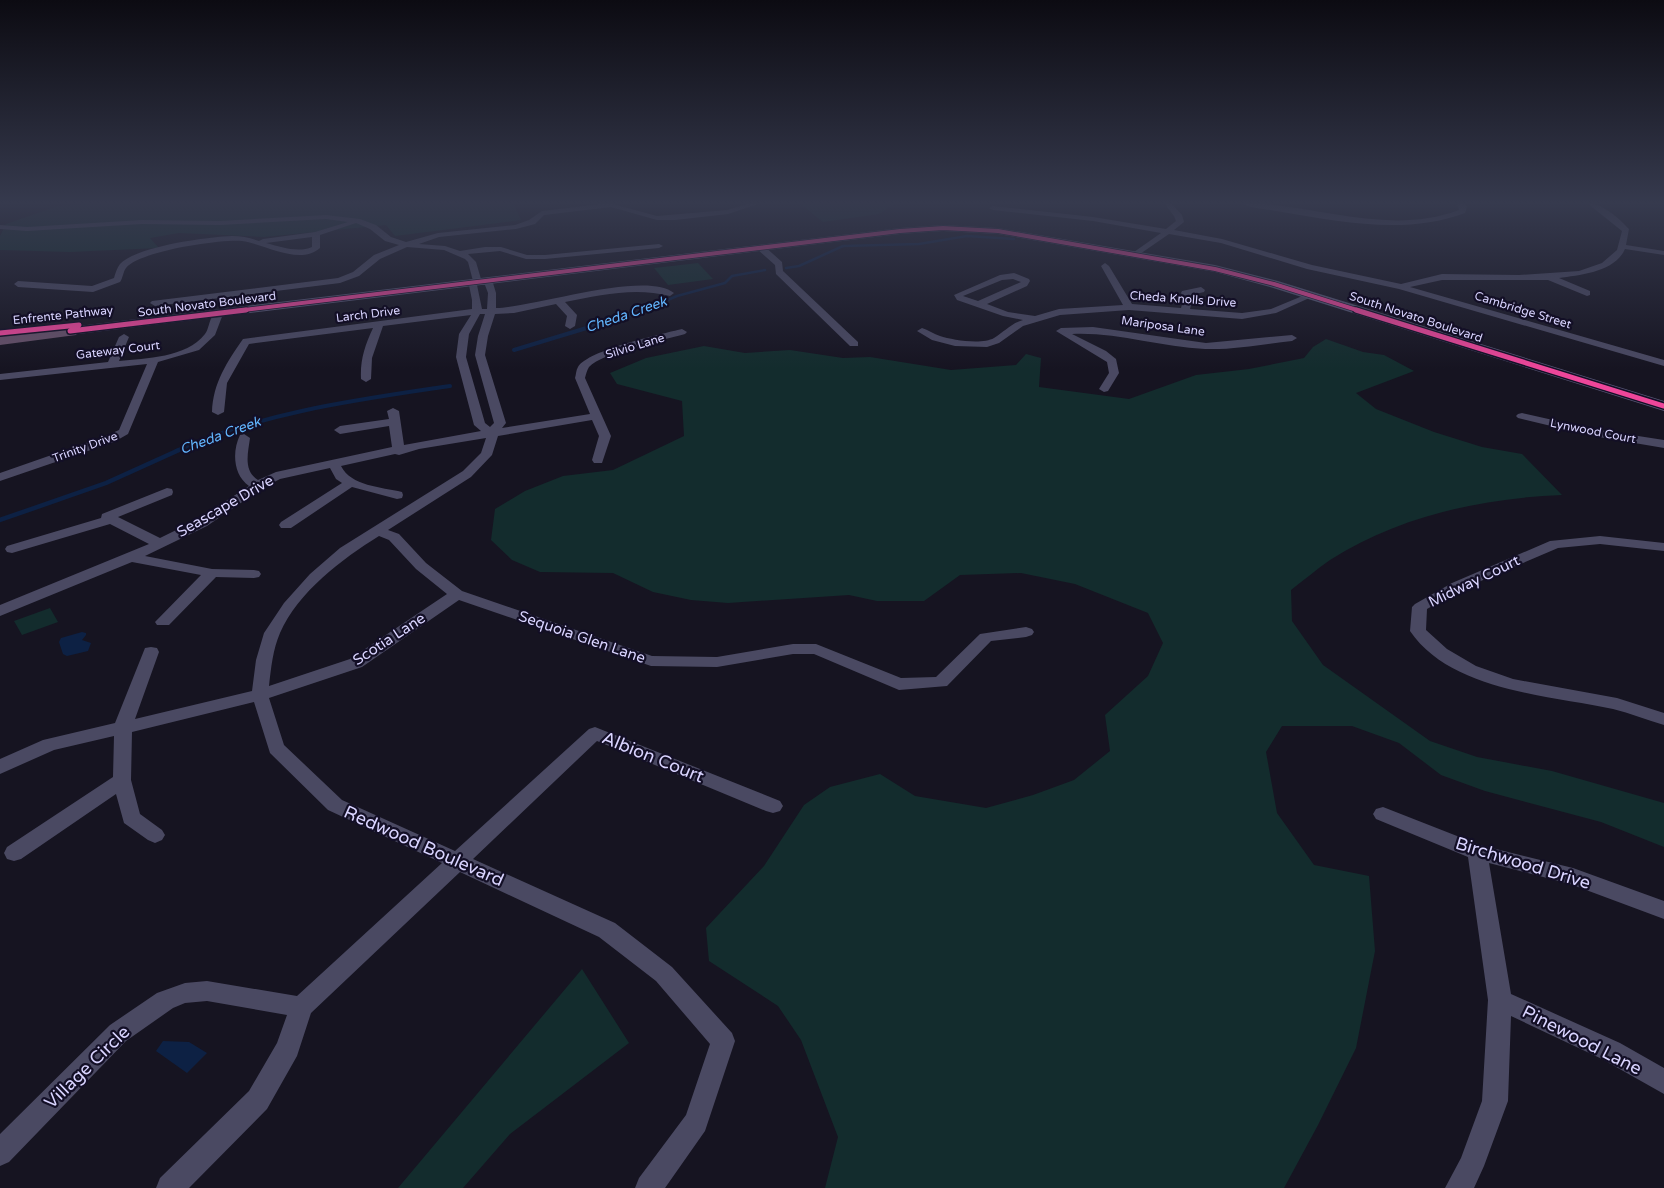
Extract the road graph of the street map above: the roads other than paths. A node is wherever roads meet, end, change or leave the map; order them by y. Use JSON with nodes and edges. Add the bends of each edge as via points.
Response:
{"nodes":[{"id":1,"x":134,"y":258,"type":"edge"},
{"id":2,"x":375,"y":258,"type":"edge"},
{"id":3,"x":468,"y":258,"type":"edge"},
{"id":4,"x":669,"y":258,"type":"edge"},
{"id":5,"x":773,"y":258,"type":"edge"},
{"id":6,"x":1159,"y":258,"type":"edge"},
{"id":7,"x":1281,"y":258,"type":"edge"},
{"id":8,"x":1616,"y":258,"type":"edge"},
{"id":9,"x":1106,"y":266,"type":"dead end"},
{"id":10,"x":1550,"y":277,"type":"junction"},
{"id":11,"x":480,"y":283,"type":"junction"},
{"id":12,"x":18,"y":284,"type":"dead end"},
{"id":13,"x":1401,"y":287,"type":"junction"},
{"id":14,"x":1201,"y":290,"type":"dead end"},
{"id":15,"x":670,"y":293,"type":"dead end"},
{"id":16,"x":1587,"y":293,"type":"dead end"},
{"id":17,"x":1312,"y":296,"type":"junction"},
{"id":18,"x":560,"y":302,"type":"junction"},
{"id":19,"x":155,"y":303,"type":"dead end"},
{"id":20,"x":979,"y":304,"type":"junction"},
{"id":21,"x":1128,"y":306,"type":"junction"},
{"id":22,"x":493,"y":311,"type":"junction"},
{"id":23,"x":477,"y":312,"type":"junction"},
{"id":24,"x":1185,"y":312,"type":"junction"},
{"id":25,"x":218,"y":314,"type":"junction"},
{"id":26,"x":1038,"y":319,"type":"junction"},
{"id":27,"x":379,"y":325,"type":"junction"},
{"id":28,"x":570,"y":326,"type":"dead end"},
{"id":29,"x":70,"y":331,"type":"junction"},
{"id":30,"x":922,"y":331,"type":"dead end"},
{"id":31,"x":1062,"y":331,"type":"junction"},
{"id":32,"x":682,"y":332,"type":"dead end"},
{"id":33,"x":0,"y":336,"type":"edge"},
{"id":34,"x":124,"y":337,"type":"dead end"},
{"id":35,"x":1292,"y":338,"type":"dead end"},
{"id":36,"x":0,"y":340,"type":"edge"},
{"id":37,"x":854,"y":344,"type":"dead end"},
{"id":38,"x":154,"y":360,"type":"junction"},
{"id":39,"x":113,"y":363,"type":"junction"},
{"id":40,"x":1664,"y":364,"type":"edge"},
{"id":41,"x":0,"y":377,"type":"edge"},
{"id":42,"x":366,"y":379,"type":"dead end"},
{"id":43,"x":1104,"y":388,"type":"dead end"},
{"id":44,"x":1664,"y":406,"type":"edge"},
{"id":45,"x":218,"y":412,"type":"dead end"},
{"id":46,"x":597,"y":416,"type":"junction"},
{"id":47,"x":1522,"y":416,"type":"dead end"},
{"id":48,"x":340,"y":430,"type":"dead end"},
{"id":49,"x":491,"y":433,"type":"junction"},
{"id":50,"x":244,"y":438,"type":"dead end"},
{"id":51,"x":1664,"y":444,"type":"edge"},
{"id":52,"x":399,"y":451,"type":"junction"},
{"id":53,"x":598,"y":460,"type":"dead end"},
{"id":54,"x":334,"y":464,"type":"junction"},
{"id":55,"x":0,"y":477,"type":"edge"},
{"id":56,"x":350,"y":482,"type":"junction"},
{"id":57,"x":257,"y":484,"type":"junction"},
{"id":58,"x":167,"y":492,"type":"dead end"},
{"id":59,"x":397,"y":496,"type":"dead end"},
{"id":60,"x":111,"y":520,"type":"junction"},
{"id":61,"x":286,"y":525,"type":"dead end"},
{"id":62,"x":377,"y":530,"type":"junction"},
{"id":63,"x":159,"y":544,"type":"junction"},
{"id":64,"x":1664,"y":547,"type":"edge"},
{"id":65,"x":12,"y":549,"type":"dead end"},
{"id":66,"x":130,"y":557,"type":"junction"},
{"id":67,"x":212,"y":573,"type":"junction"},
{"id":68,"x":254,"y":574,"type":"dead end"},
{"id":69,"x":457,"y":594,"type":"junction"},
{"id":70,"x":0,"y":611,"type":"edge"},
{"id":71,"x":163,"y":622,"type":"dead end"},
{"id":72,"x":1026,"y":632,"type":"dead end"},
{"id":73,"x":151,"y":652,"type":"dead end"},
{"id":74,"x":260,"y":694,"type":"junction"},
{"id":75,"x":1664,"y":719,"type":"edge"},
{"id":76,"x":123,"y":726,"type":"junction"},
{"id":77,"x":0,"y":767,"type":"edge"},
{"id":78,"x":122,"y":780,"type":"junction"},
{"id":79,"x":773,"y":806,"type":"dead end"},
{"id":80,"x":1383,"y":814,"type":"dead end"},
{"id":81,"x":155,"y":835,"type":"dead end"},
{"id":82,"x":1477,"y":852,"type":"junction"},
{"id":83,"x":14,"y":853,"type":"dead end"},
{"id":84,"x":459,"y":861,"type":"junction"},
{"id":85,"x":1664,"y":910,"type":"edge"},
{"id":86,"x":1500,"y":1000,"type":"junction"},
{"id":87,"x":301,"y":1007,"type":"junction"},
{"id":88,"x":1664,"y":1082,"type":"edge"},
{"id":89,"x":0,"y":1154,"type":"edge"},
{"id":90,"x":170,"y":1188,"type":"edge"},
{"id":91,"x":650,"y":1188,"type":"edge"},
{"id":92,"x":1459,"y":1188,"type":"edge"}],
"edges":[{"from":1,"to":12,"type":"street","via":[[124,265],[117,280],[93,289]]},
{"from":2,"to":19,"type":"street","via":[[356,274],[340,280]]},
{"from":3,"to":11,"type":"street"},
{"from":4,"to":11,"type":"main road","name":"South Novato Boulevard"},
{"from":5,"to":37,"type":"street","via":[[779,264],[779,272]]},
{"from":6,"to":17,"type":"main road","name":"South Novato Boulevard","via":[[1254,278]]},
{"from":7,"to":13,"type":"street","name":"Cambridge Street"},
{"from":8,"to":10,"type":"street","via":[[1595,270]]},
{"from":9,"to":21,"type":"street"},
{"from":10,"to":13,"type":"street","via":[[1442,277]]},
{"from":10,"to":16,"type":"street"},
{"from":11,"to":22,"type":"street","via":[[494,298]]},
{"from":11,"to":23,"type":"street"},
{"from":11,"to":25,"type":"main road","name":"South Novato Boulevard"},
{"from":13,"to":40,"type":"street","name":"Cambridge Street"},
{"from":14,"to":24,"type":"street","via":[[1185,293],[1189,298]]},
{"from":15,"to":18,"type":"street","name":"Larch Drive","via":[[648,287],[596,293]]},
{"from":17,"to":24,"type":"street","name":"Cheda Knolls Drive","via":[[1258,314],[1220,316]]},
{"from":17,"to":44,"type":"main road","name":"South Novato Boulevard"},
{"from":18,"to":22,"type":"street","name":"Larch Drive"},
{"from":18,"to":28,"type":"street","via":[[572,315]]},
{"from":20,"to":20,"type":"street","via":[[958,295],[1000,278],[1014,276],[1026,281]]},
{"from":20,"to":26,"type":"street","via":[[1006,314]]},
{"from":21,"to":24,"type":"street","name":"Cheda Knolls Drive"},
{"from":21,"to":26,"type":"street","name":"Cheda Knolls Drive","via":[[1059,312]]},
{"from":22,"to":23,"type":"street","name":"Larch Drive"},
{"from":22,"to":49,"type":"street","name":"Redwood Boulevard","via":[[482,334],[480,350],[500,422]]},
{"from":23,"to":27,"type":"street","name":"Larch Drive"},
{"from":23,"to":49,"type":"street","via":[[464,334],[461,357],[480,425]]},
{"from":25,"to":29,"type":"main road","name":"South Novato Boulevard"},
{"from":25,"to":38,"type":"street","name":"Gateway Court","via":[[205,341],[182,353]]},
{"from":26,"to":30,"type":"street","name":"Cheda Knolls Drive","via":[[1020,324],[987,344],[955,343]]},
{"from":26,"to":31,"type":"street"},
{"from":27,"to":42,"type":"street","via":[[369,345]]},
{"from":27,"to":45,"type":"street","name":"Larch Drive","via":[[246,341],[227,370],[217,397]]},
{"from":29,"to":33,"type":"highway"},
{"from":29,"to":36,"type":"highway"},
{"from":31,"to":35,"type":"street","name":"Mariposa Lane","via":[[1093,330],[1206,346]]},
{"from":31,"to":43,"type":"street","via":[[1112,362],[1114,373]]},
{"from":32,"to":46,"type":"street","name":"Silvio Lane","via":[[610,352],[583,367],[580,378]]},
{"from":34,"to":39,"type":"street"},
{"from":38,"to":39,"type":"street","name":"Gateway Court"},
{"from":38,"to":55,"type":"street","name":"Trinity Drive","via":[[124,432]]},
{"from":39,"to":41,"type":"street","name":"Gateway Court"},
{"from":46,"to":49,"type":"street"},
{"from":46,"to":53,"type":"street","name":"Silvio Lane","via":[[605,436]]},
{"from":47,"to":51,"type":"street","name":"Lynwood Court","via":[[1623,439]]},
{"from":48,"to":52,"type":"street","via":[[394,416]]},
{"from":49,"to":52,"type":"street","name":"Seascape Drive"},
{"from":49,"to":62,"type":"street","name":"Redwood Boulevard","via":[[490,448],[466,474]]},
{"from":50,"to":57,"type":"street","via":[[243,473],[247,480]]},
{"from":52,"to":54,"type":"street","name":"Seascape Drive"},
{"from":54,"to":56,"type":"street","via":[[340,476]]},
{"from":54,"to":57,"type":"street","name":"Seascape Drive","via":[[276,476]]},
{"from":56,"to":59,"type":"street"},
{"from":56,"to":61,"type":"street"},
{"from":57,"to":63,"type":"street","name":"Seascape Drive","via":[[205,521]]},
{"from":58,"to":60,"type":"street","via":[[107,517]]},
{"from":60,"to":63,"type":"street"},
{"from":60,"to":65,"type":"street"},
{"from":62,"to":69,"type":"street","name":"Sequoia Glen Lane","via":[[394,537],[421,566]]},
{"from":62,"to":74,"type":"street","name":"Redwood Boulevard","via":[[345,551],[289,606],[272,633],[264,660]]},
{"from":63,"to":66,"type":"street","name":"Seascape Drive"},
{"from":64,"to":75,"type":"street","name":"Midway Court","via":[[1600,540],[1554,544],[1457,586],[1420,607],[1418,631],[1441,653],[1470,670],[1510,684],[1617,704]]},
{"from":66,"to":67,"type":"street"},
{"from":66,"to":70,"type":"street","name":"Seascape Drive"},
{"from":67,"to":68,"type":"street"},
{"from":67,"to":71,"type":"street"},
{"from":69,"to":72,"type":"street","name":"Sequoia Glen Lane","via":[[651,661],[717,662],[792,649],[816,649],[899,684],[941,682],[986,637]]},
{"from":69,"to":74,"type":"street","name":"Scotia Lane","via":[[356,663]]},
{"from":73,"to":76,"type":"street"},
{"from":74,"to":76,"type":"street"},
{"from":74,"to":84,"type":"street","name":"Redwood Boulevard","via":[[276,748],[335,805]]},
{"from":76,"to":77,"type":"street","via":[[49,745]]},
{"from":76,"to":78,"type":"street"},
{"from":78,"to":81,"type":"street","via":[[131,818]]},
{"from":78,"to":83,"type":"street"},
{"from":79,"to":84,"type":"street","name":"Albion Court","via":[[595,733]]},
{"from":80,"to":82,"type":"street","name":"Birchwood Drive"},
{"from":82,"to":85,"type":"street","name":"Birchwood Drive","via":[[1573,876]]},
{"from":82,"to":86,"type":"street"},
{"from":84,"to":87,"type":"street"},
{"from":84,"to":91,"type":"street","name":"Redwood Boulevard","via":[[607,930],[664,974],[724,1041],[696,1122]]},
{"from":86,"to":88,"type":"street","name":"Pinewood Lane","via":[[1611,1051]]},
{"from":86,"to":92,"type":"street","via":[[1495,1100],[1471,1166]]},
{"from":87,"to":89,"type":"street","name":"Village Circle","via":[[207,991],[185,993],[165,1000],[118,1033]]},
{"from":87,"to":90,"type":"street","via":[[288,1048],[258,1100]]}]}
